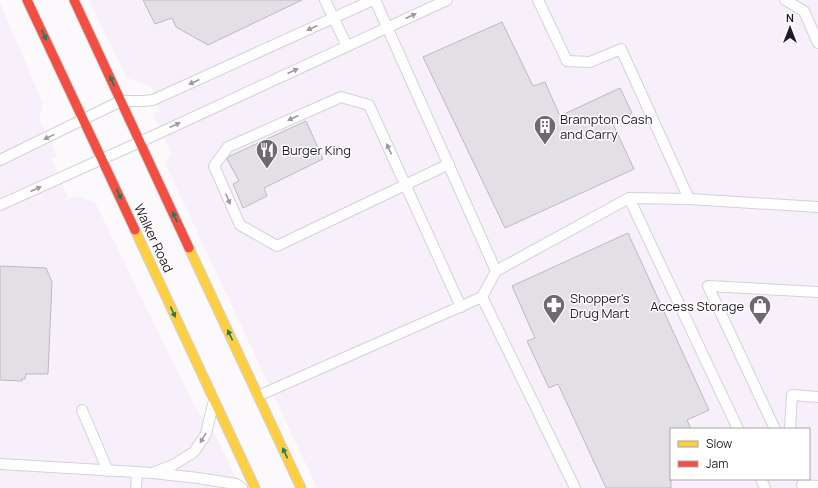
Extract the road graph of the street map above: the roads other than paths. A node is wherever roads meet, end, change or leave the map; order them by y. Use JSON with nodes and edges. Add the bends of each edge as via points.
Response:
{"nodes":[{"id":1,"x":27,"y":0,"type":"edge"},
{"id":2,"x":74,"y":0,"type":"edge"},
{"id":3,"x":325,"y":0,"type":"edge"},
{"id":4,"x":374,"y":0,"type":"edge"},
{"id":5,"x":447,"y":0,"type":"edge"},
{"id":6,"x":538,"y":0,"type":"edge"},
{"id":7,"x":785,"y":0,"type":"edge"},
{"id":8,"x":333,"y":18,"type":"junction"},
{"id":9,"x":815,"y":26,"type":"edge"},
{"id":10,"x":387,"y":27,"type":"junction"},
{"id":11,"x":818,"y":43,"type":"edge"},
{"id":12,"x":346,"y":46,"type":"junction"},
{"id":13,"x":122,"y":101,"type":"junction"},
{"id":14,"x":84,"y":120,"type":"junction"},
{"id":15,"x":140,"y":142,"type":"junction"},
{"id":16,"x":102,"y":159,"type":"junction"},
{"id":17,"x":0,"y":160,"type":"edge"},
{"id":18,"x":449,"y":164,"type":"junction"},
{"id":19,"x":406,"y":184,"type":"junction"},
{"id":20,"x":629,"y":198,"type":"junction"},
{"id":21,"x":689,"y":199,"type":"junction"},
{"id":22,"x":0,"y":205,"type":"edge"},
{"id":23,"x":818,"y":207,"type":"edge"},
{"id":24,"x":496,"y":271,"type":"junction"},
{"id":25,"x":818,"y":292,"type":"edge"},
{"id":26,"x":482,"y":297,"type":"junction"},
{"id":27,"x":461,"y":307,"type":"junction"},
{"id":28,"x":258,"y":396,"type":"junction"},
{"id":29,"x":818,"y":397,"type":"edge"},
{"id":30,"x":214,"y":400,"type":"junction"},
{"id":31,"x":82,"y":410,"type":"dead end"},
{"id":32,"x":738,"y":428,"type":"edge"},
{"id":33,"x":775,"y":428,"type":"edge"},
{"id":34,"x":790,"y":428,"type":"edge"},
{"id":35,"x":0,"y":464,"type":"edge"},
{"id":36,"x":108,"y":471,"type":"junction"},
{"id":37,"x":137,"y":472,"type":"junction"},
{"id":38,"x":153,"y":473,"type":"junction"},
{"id":39,"x":801,"y":484,"type":"edge"},
{"id":40,"x":818,"y":486,"type":"edge"},
{"id":41,"x":136,"y":488,"type":"edge"},
{"id":42,"x":242,"y":488,"type":"edge"},
{"id":43,"x":255,"y":488,"type":"edge"},
{"id":44,"x":301,"y":488,"type":"edge"},
{"id":45,"x":575,"y":488,"type":"edge"}],
"edges":[{"from":1,"to":14,"type":"main road","name":"Walker Road","one_way":true},
{"from":13,"to":2,"type":"main road","one_way":true},
{"from":3,"to":8,"type":"lane"},
{"from":4,"to":8,"type":"lane"},
{"from":4,"to":10,"type":"lane"},
{"from":10,"to":5,"type":"lane","one_way":true},
{"from":6,"to":21,"type":"lane","via":[[567,61],[590,62],[621,49]]},
{"from":7,"to":9,"type":"lane","via":[[804,11]]},
{"from":8,"to":12,"type":"lane"},
{"from":8,"to":13,"type":"lane","one_way":true,"via":[[154,100]]},
{"from":9,"to":11,"type":"lane"},
{"from":10,"to":12,"type":"lane"},
{"from":10,"to":18,"type":"lane"},
{"from":15,"to":12,"type":"lane","one_way":true},
{"from":13,"to":14,"type":"lane"},
{"from":13,"to":15,"type":"main road"},
{"from":14,"to":16,"type":"main road","name":"Walker Road"},
{"from":14,"to":17,"type":"lane","one_way":true},
{"from":15,"to":16,"type":"lane"},
{"from":28,"to":15,"type":"main road","one_way":true},
{"from":22,"to":16,"type":"lane","one_way":true},
{"from":16,"to":30,"type":"main road","name":"Walker Road","one_way":true},
{"from":18,"to":19,"type":"lane"},
{"from":18,"to":24,"type":"lane"},
{"from":19,"to":19,"type":"lane","one_way":true,"via":[[369,105],[341,97],[228,147],[214,166],[240,225],[277,246]]},
{"from":19,"to":27,"type":"lane"},
{"from":20,"to":21,"type":"lane"},
{"from":20,"to":24,"type":"lane"},
{"from":20,"to":32,"type":"lane"},
{"from":21,"to":23,"type":"lane"},
{"from":24,"to":26,"type":"lane"},
{"from":25,"to":33,"type":"lane","via":[[708,286]]},
{"from":26,"to":27,"type":"lane"},
{"from":26,"to":45,"type":"lane"},
{"from":27,"to":28,"type":"lane"},
{"from":44,"to":28,"type":"main road","one_way":true},
{"from":29,"to":34,"type":"lane","via":[[792,396]]},
{"from":30,"to":38,"type":"lane","one_way":true,"via":[[206,434],[194,452]]},
{"from":30,"to":43,"type":"main road","name":"Walker Road"},
{"from":31,"to":36,"type":"lane"},
{"from":35,"to":36,"type":"lane"},
{"from":36,"to":37,"type":"lane"},
{"from":37,"to":38,"type":"lane"},
{"from":37,"to":41,"type":"lane"},
{"from":38,"to":42,"type":"lane","via":[[236,484]]},
{"from":39,"to":40,"type":"lane"}]}
